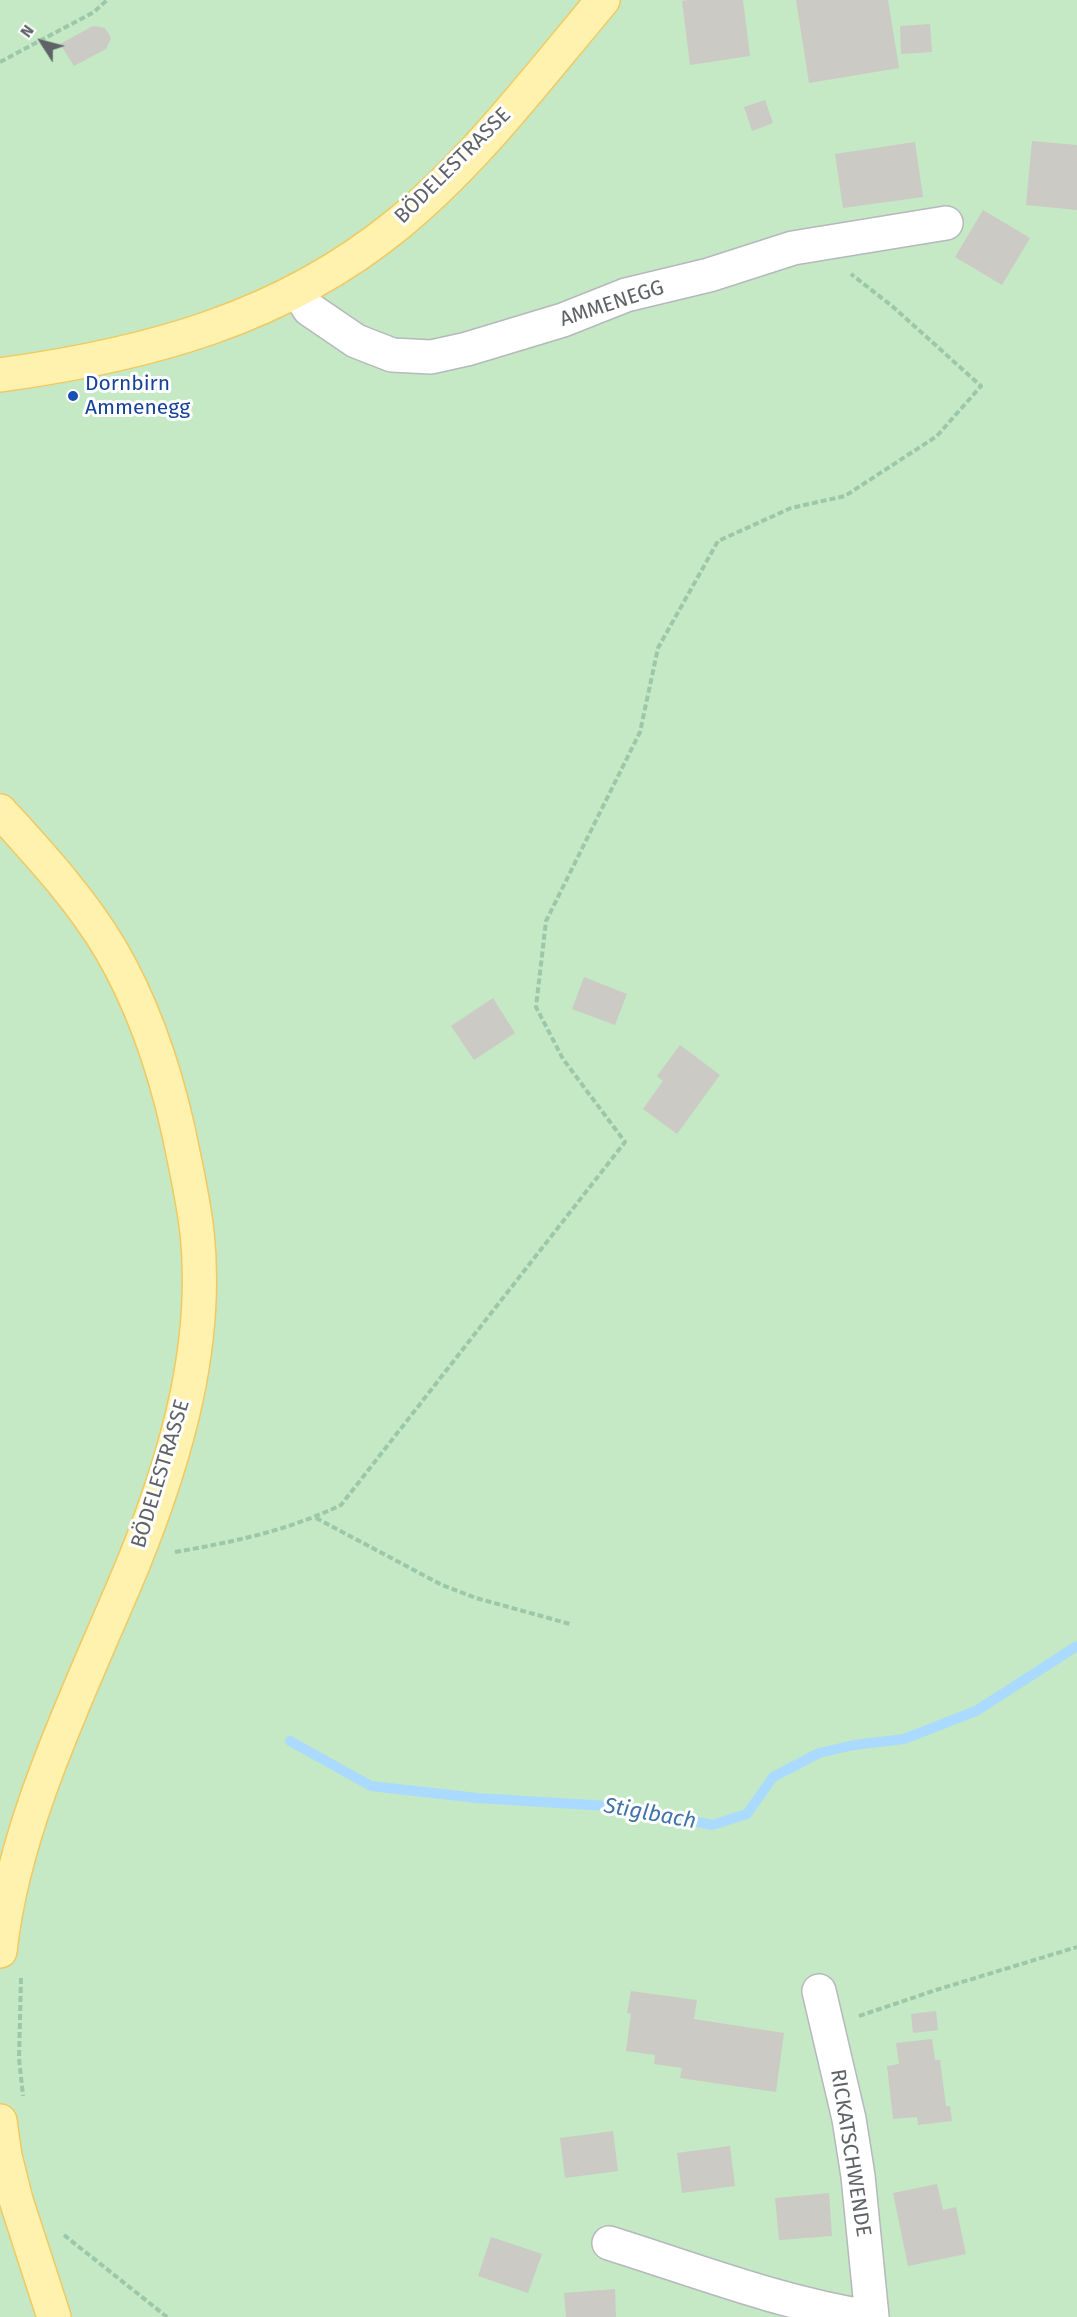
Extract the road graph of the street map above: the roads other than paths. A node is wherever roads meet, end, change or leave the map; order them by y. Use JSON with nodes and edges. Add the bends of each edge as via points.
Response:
{"nodes":[{"id":1,"x":603,"y":0,"type":"edge"},
{"id":2,"x":946,"y":223,"type":"dead end"},
{"id":3,"x":298,"y":291,"type":"junction"},
{"id":4,"x":0,"y":375,"type":"edge"},
{"id":5,"x":0,"y":811,"type":"edge"},
{"id":6,"x":11,"y":1961,"type":"edge"},
{"id":7,"x":819,"y":1991,"type":"dead end"},
{"id":8,"x":12,"y":2112,"type":"edge"},
{"id":9,"x":609,"y":2243,"type":"dead end"},
{"id":10,"x":54,"y":2317,"type":"edge"},
{"id":11,"x":871,"y":2317,"type":"edge"}],
"edges":[{"from":1,"to":3,"type":"main road","name":"BÖDELESTRASSE","via":[[453,173],[398,225]]},
{"from":2,"to":3,"type":"street","name":"AMMENEGG","via":[[793,248],[709,275],[626,295],[553,323],[431,357],[392,355],[357,341],[309,309]]},
{"from":3,"to":4,"type":"main road","name":"BÖDELESTRASSE","via":[[225,324],[151,348],[79,364]]},
{"from":5,"to":6,"type":"main road","name":"BÖDELESTRASSE","via":[[54,870],[111,950],[143,1017],[169,1089],[189,1182],[199,1276],[196,1332],[182,1421],[136,1556],[32,1816],[13,1879]]},
{"from":7,"to":11,"type":"street","name":"RICKATSCHWENDE","via":[[849,2119]]},
{"from":8,"to":10,"type":"main road","via":[[5,2156]]},
{"from":9,"to":11,"type":"street","name":"RICKATSCHWENDE","via":[[785,2298]]}]}
